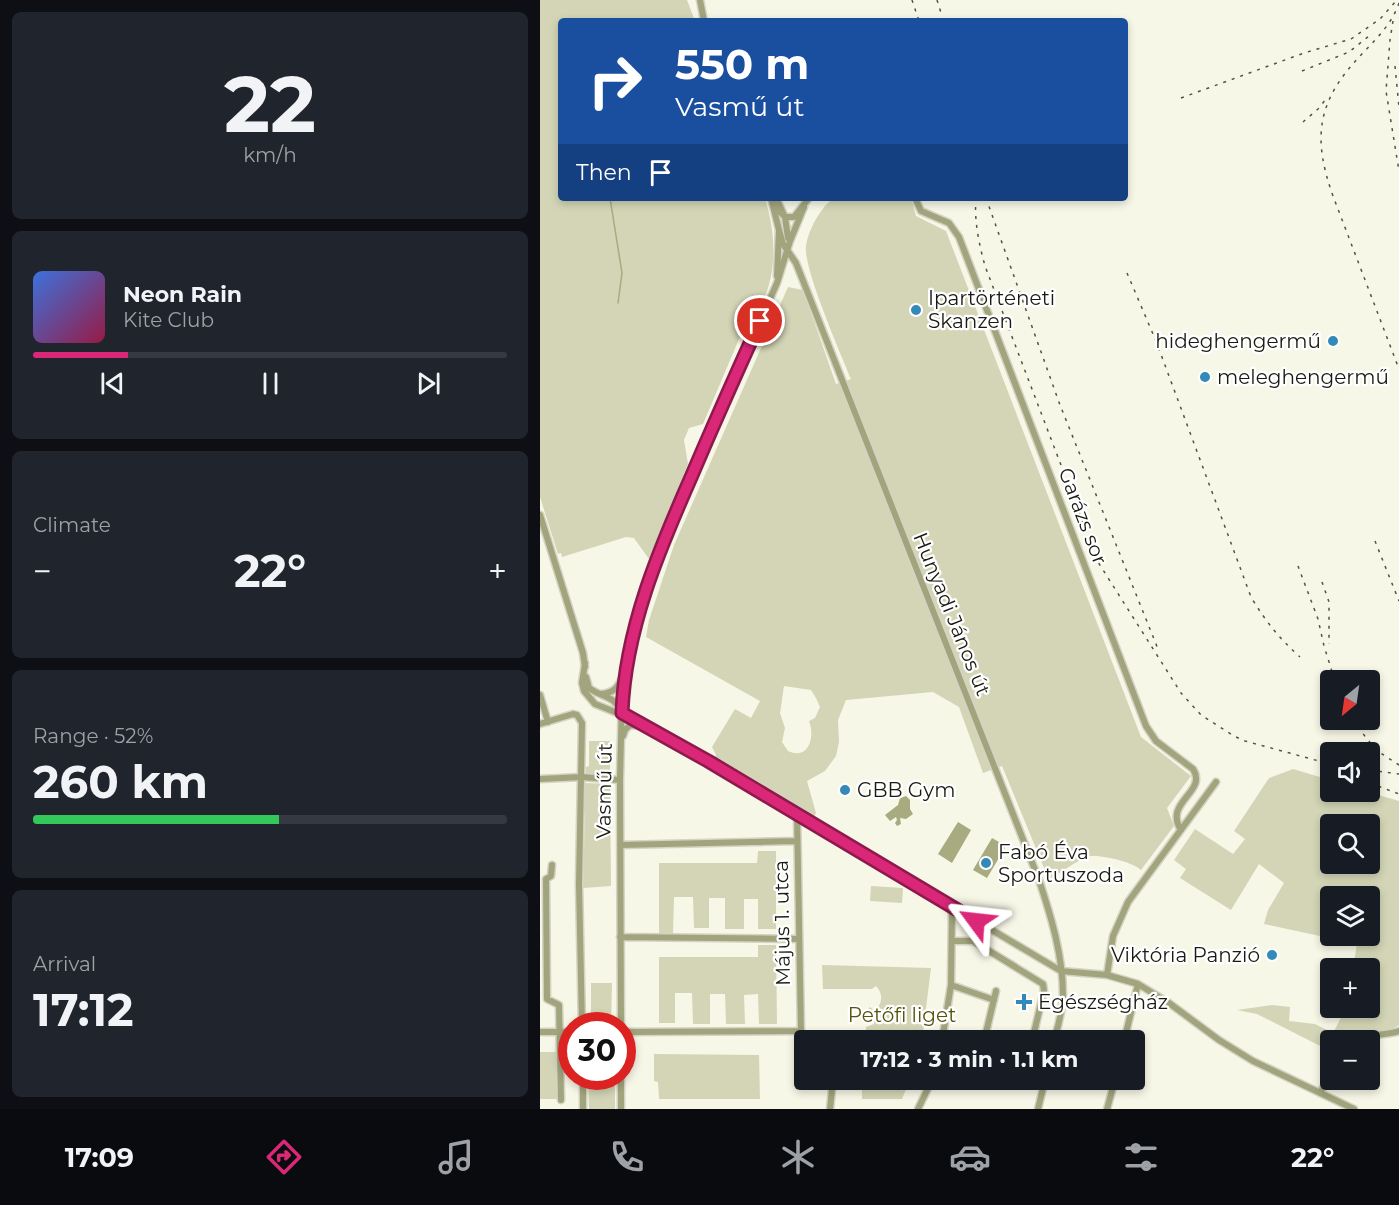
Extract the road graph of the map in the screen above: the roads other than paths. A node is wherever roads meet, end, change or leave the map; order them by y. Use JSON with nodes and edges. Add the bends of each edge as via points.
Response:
{"nodes":[{"id":1,"x":700,"y":0,"type":"edge"},
{"id":2,"x":703,"y":18,"type":"edge"},
{"id":3,"x":772,"y":201,"type":"edge"},
{"id":4,"x":772,"y":201,"type":"edge"},
{"id":5,"x":777,"y":201,"type":"edge"},
{"id":6,"x":807,"y":201,"type":"edge"},
{"id":7,"x":916,"y":201,"type":"edge"},
{"id":8,"x":804,"y":207,"type":"junction"},
{"id":9,"x":785,"y":217,"type":"junction"},
{"id":10,"x":779,"y":230,"type":"junction"},
{"id":11,"x":788,"y":251,"type":"junction"},
{"id":12,"x":800,"y":272,"type":"junction"},
{"id":13,"x":777,"y":283,"type":"junction"},
{"id":14,"x":771,"y":297,"type":"junction"},
{"id":15,"x":540,"y":515,"type":"edge"},
{"id":16,"x":629,"y":654,"type":"junction"},
{"id":17,"x":585,"y":663,"type":"junction"},
{"id":18,"x":601,"y":694,"type":"junction"},
{"id":19,"x":540,"y":695,"type":"edge"},
{"id":20,"x":622,"y":713,"type":"junction"},
{"id":21,"x":548,"y":722,"type":"junction"},
{"id":22,"x":540,"y":724,"type":"edge"},
{"id":23,"x":648,"y":727,"type":"junction"},
{"id":24,"x":621,"y":743,"type":"junction"},
{"id":25,"x":582,"y":777,"type":"junction"},
{"id":26,"x":540,"y":778,"type":"edge"},
{"id":27,"x":620,"y":780,"type":"junction"},
{"id":28,"x":1216,"y":782,"type":"dead end"},
{"id":29,"x":797,"y":815,"type":"junction"},
{"id":30,"x":1181,"y":830,"type":"junction"},
{"id":31,"x":796,"y":841,"type":"junction"},
{"id":32,"x":620,"y":845,"type":"junction"},
{"id":33,"x":552,"y":865,"type":"dead end"},
{"id":34,"x":952,"y":907,"type":"junction"},
{"id":35,"x":620,"y":937,"type":"junction"},
{"id":36,"x":799,"y":939,"type":"junction"},
{"id":37,"x":952,"y":941,"type":"junction"},
{"id":38,"x":1061,"y":970,"type":"junction"},
{"id":39,"x":1107,"y":975,"type":"junction"},
{"id":40,"x":1138,"y":984,"type":"junction"},
{"id":41,"x":951,"y":985,"type":"junction"},
{"id":42,"x":996,"y":991,"type":"dead end"},
{"id":43,"x":994,"y":1000,"type":"junction"},
{"id":44,"x":559,"y":1012,"type":"edge"},
{"id":45,"x":582,"y":1012,"type":"edge"},
{"id":46,"x":621,"y":1012,"type":"edge"},
{"id":47,"x":944,"y":1030,"type":"edge"},
{"id":48,"x":987,"y":1030,"type":"edge"},
{"id":49,"x":1035,"y":1030,"type":"edge"},
{"id":50,"x":1056,"y":1030,"type":"edge"},
{"id":51,"x":1127,"y":1030,"type":"edge"},
{"id":52,"x":1399,"y":1031,"type":"edge"},
{"id":53,"x":540,"y":1032,"type":"edge"},
{"id":54,"x":558,"y":1032,"type":"edge"},
{"id":55,"x":636,"y":1032,"type":"edge"},
{"id":56,"x":1380,"y":1035,"type":"edge"},
{"id":57,"x":561,"y":1090,"type":"edge"},
{"id":58,"x":583,"y":1090,"type":"edge"},
{"id":59,"x":621,"y":1090,"type":"edge"},
{"id":60,"x":832,"y":1090,"type":"edge"},
{"id":61,"x":927,"y":1090,"type":"edge"},
{"id":62,"x":1043,"y":1090,"type":"edge"},
{"id":63,"x":1112,"y":1090,"type":"edge"},
{"id":64,"x":1322,"y":1090,"type":"edge"},
{"id":65,"x":1320,"y":1093,"type":"junction"},
{"id":66,"x":561,"y":1100,"type":"dead end"},
{"id":67,"x":583,"y":1109,"type":"edge"},
{"id":68,"x":621,"y":1109,"type":"edge"},
{"id":69,"x":830,"y":1109,"type":"edge"},
{"id":70,"x":918,"y":1109,"type":"edge"},
{"id":71,"x":1038,"y":1109,"type":"edge"},
{"id":72,"x":1107,"y":1109,"type":"edge"},
{"id":73,"x":1354,"y":1109,"type":"edge"}],
"edges":[{"from":1,"to":2,"type":"street"},
{"from":3,"to":9,"type":"street"},
{"from":4,"to":10,"type":"street"},
{"from":5,"to":9,"type":"street"},
{"from":6,"to":8,"type":"street"},
{"from":7,"to":30,"type":"street","name":"Garázs sor","via":[[921,212],[949,223],[959,237],[1146,726],[1156,741],[1197,776],[1196,784],[1176,811]]},
{"from":8,"to":9,"type":"street","via":[[794,217]]},
{"from":8,"to":11,"type":"street"},
{"from":9,"to":11,"type":"street"},
{"from":10,"to":11,"type":"street"},
{"from":10,"to":14,"type":"street","via":[[778,269]]},
{"from":11,"to":12,"type":"street","name":"Hunyadi János út"},
{"from":11,"to":13,"type":"street"},
{"from":12,"to":13,"type":"street","via":[[789,269]]},
{"from":12,"to":38,"type":"street","name":"Hunyadi János út","via":[[1028,848],[1049,911]]},
{"from":13,"to":14,"type":"street"},
{"from":14,"to":16,"type":"street","name":"Vasmű út","via":[[661,546]]},
{"from":15,"to":17,"type":"street"},
{"from":16,"to":18,"type":"street","via":[[617,688]]},
{"from":16,"to":20,"type":"street","name":"Vasmű út"},
{"from":17,"to":18,"type":"street","via":[[587,684]]},
{"from":17,"to":20,"type":"street","via":[[584,692],[601,707]]},
{"from":18,"to":20,"type":"street","via":[[618,704]]},
{"from":19,"to":21,"type":"street"},
{"from":20,"to":23,"type":"street"},
{"from":20,"to":24,"type":"street","name":"Vasmű út"},
{"from":21,"to":22,"type":"street"},
{"from":21,"to":25,"type":"street","name":"Vasmű út","via":[[569,714],[577,715],[582,723]]},
{"from":23,"to":24,"type":"street","via":[[630,725]]},
{"from":23,"to":29,"type":"street"},
{"from":24,"to":27,"type":"street","name":"Vasmű út"},
{"from":25,"to":26,"type":"street"},
{"from":25,"to":27,"type":"street"},
{"from":25,"to":45,"type":"street","name":"Vasmű út"},
{"from":27,"to":32,"type":"street","name":"Vasmű út"},
{"from":28,"to":30,"type":"street"},
{"from":29,"to":31,"type":"street","name":"Május 1. utca"},
{"from":29,"to":34,"type":"street"},
{"from":30,"to":39,"type":"street","via":[[1120,917]]},
{"from":31,"to":32,"type":"street"},
{"from":31,"to":36,"type":"street","name":"Május 1. utca"},
{"from":32,"to":35,"type":"street","name":"Vasmű út"},
{"from":33,"to":44,"type":"street","via":[[551,876],[546,879],[547,999],[559,1005]]},
{"from":34,"to":37,"type":"street"},
{"from":34,"to":38,"type":"street"},
{"from":35,"to":36,"type":"street"},
{"from":35,"to":46,"type":"street","name":"Vasmű út"},
{"from":36,"to":55,"type":"street","name":"Május 1. utca","via":[[801,1031]]},
{"from":37,"to":41,"type":"street"},
{"from":37,"to":49,"type":"street","via":[[973,941],[1043,984]]},
{"from":38,"to":39,"type":"street"},
{"from":38,"to":50,"type":"street","name":"Hunyadi János út","via":[[1063,997]]},
{"from":39,"to":40,"type":"street"},
{"from":40,"to":51,"type":"street"},
{"from":40,"to":65,"type":"street","via":[[1253,1061]]},
{"from":41,"to":43,"type":"street"},
{"from":41,"to":47,"type":"street"},
{"from":42,"to":43,"type":"street"},
{"from":43,"to":48,"type":"street"},
{"from":52,"to":56,"type":"street"},
{"from":53,"to":54,"type":"street"},
{"from":57,"to":66,"type":"street"},
{"from":58,"to":67,"type":"street"},
{"from":59,"to":68,"type":"street"},
{"from":60,"to":69,"type":"street"},
{"from":61,"to":70,"type":"street"},
{"from":62,"to":71,"type":"street"},
{"from":63,"to":72,"type":"street"},
{"from":64,"to":65,"type":"street"},
{"from":65,"to":73,"type":"street"}]}
